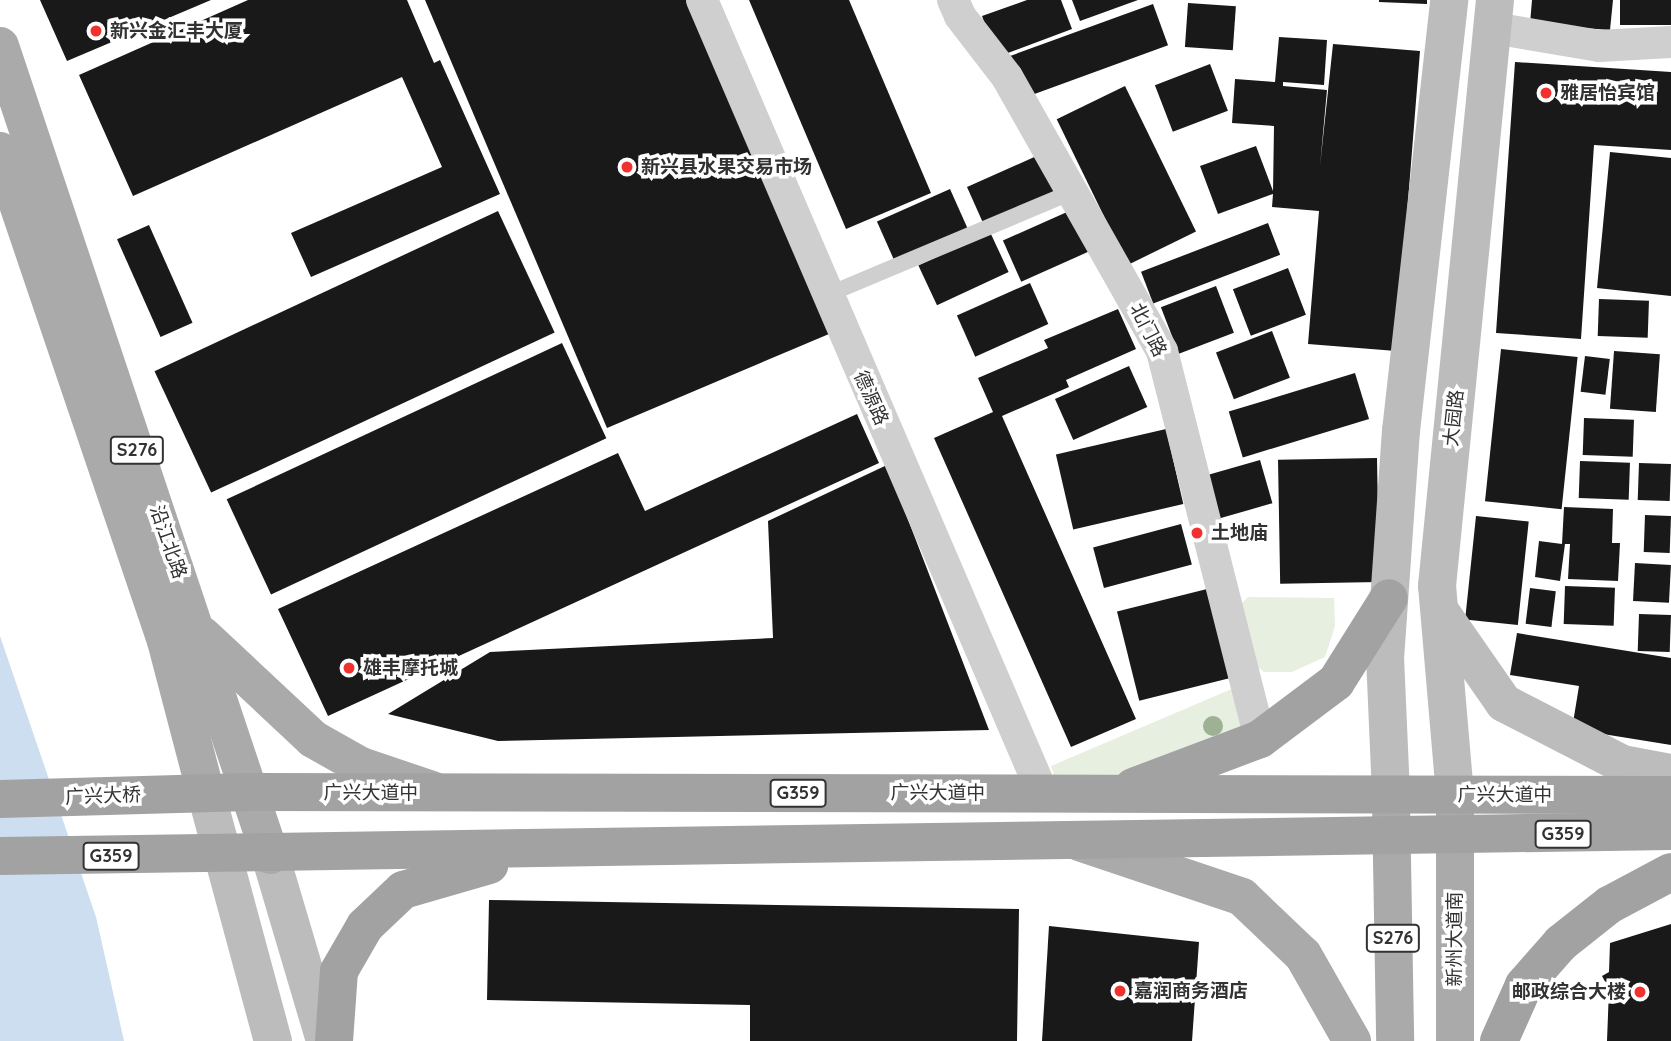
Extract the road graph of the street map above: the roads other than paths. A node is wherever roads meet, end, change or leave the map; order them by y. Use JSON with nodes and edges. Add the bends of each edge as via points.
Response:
{"nodes":[{"id":1,"x":702,"y":0,"type":"edge"},
{"id":2,"x":953,"y":0,"type":"edge"},
{"id":3,"x":1449,"y":0,"type":"edge"},
{"id":4,"x":1494,"y":14,"type":"edge"},
{"id":5,"x":1671,"y":42,"type":"edge"},
{"id":6,"x":0,"y":46,"type":"edge"},
{"id":7,"x":0,"y":151,"type":"edge"},
{"id":8,"x":1072,"y":192,"type":"junction"},
{"id":9,"x":827,"y":295,"type":"junction"},
{"id":10,"x":1389,"y":598,"type":"junction"},
{"id":11,"x":1439,"y":610,"type":"junction"},
{"id":12,"x":198,"y":631,"type":"junction"},
{"id":13,"x":1260,"y":740,"type":"junction"},
{"id":14,"x":1671,"y":773,"type":"edge"},
{"id":15,"x":249,"y":792,"type":"junction"},
{"id":16,"x":206,"y":793,"type":"junction"},
{"id":17,"x":441,"y":793,"type":"junction"},
{"id":18,"x":1043,"y":794,"type":"junction"},
{"id":19,"x":1391,"y":794,"type":"junction"},
{"id":20,"x":1455,"y":794,"type":"junction"},
{"id":21,"x":1671,"y":795,"type":"edge"},
{"id":22,"x":1109,"y":796,"type":"junction"},
{"id":23,"x":0,"y":799,"type":"edge"},
{"id":24,"x":1671,"y":831,"type":"edge"},
{"id":25,"x":1391,"y":834,"type":"junction"},
{"id":26,"x":1454,"y":837,"type":"junction"},
{"id":27,"x":1070,"y":839,"type":"junction"},
{"id":28,"x":555,"y":850,"type":"junction"},
{"id":29,"x":270,"y":855,"type":"junction"},
{"id":30,"x":0,"y":856,"type":"edge"},
{"id":31,"x":223,"y":856,"type":"junction"},
{"id":32,"x":1671,"y":872,"type":"edge"},
{"id":33,"x":273,"y":1041,"type":"edge"},
{"id":34,"x":325,"y":1041,"type":"edge"},
{"id":35,"x":334,"y":1041,"type":"edge"},
{"id":36,"x":1352,"y":1041,"type":"edge"},
{"id":37,"x":1395,"y":1041,"type":"edge"},
{"id":38,"x":1455,"y":1041,"type":"edge"},
{"id":39,"x":1499,"y":1041,"type":"edge"}],
"edges":[{"from":1,"to":9,"type":"street","name":"德源路"},
{"from":2,"to":8,"type":"street","name":"北门路","via":[[1007,78]]},
{"from":3,"to":10,"type":"main road","via":[[1401,431]]},
{"from":4,"to":5,"type":"street","via":[[1599,46]]},
{"from":4,"to":11,"type":"main road","name":"大园路","via":[[1437,586]]},
{"from":6,"to":12,"type":"main road","name":"沿江北路","number":"S276"},
{"from":7,"to":16,"type":"main road","name":"沿江北路","number":"S276","via":[[166,641]]},
{"from":8,"to":9,"type":"lane"},
{"from":8,"to":13,"type":"street","name":"北门路","via":[[1162,351]]},
{"from":9,"to":18,"type":"street","name":"德源路"},
{"from":10,"to":13,"type":"highway","via":[[1336,682]]},
{"from":10,"to":19,"type":"main road","via":[[1385,659]]},
{"from":11,"to":14,"type":"main road","via":[[1504,703],[1622,764]]},
{"from":11,"to":20,"type":"main road","name":"大园路"},
{"from":12,"to":15,"type":"main road","name":"沿江北路","number":"S276"},
{"from":12,"to":17,"type":"main road","via":[[313,739],[361,766]]},
{"from":13,"to":22,"type":"highway"},
{"from":15,"to":16,"type":"highway","name":"广兴大道中","number":"G359"},
{"from":15,"to":17,"type":"highway","name":"广兴大道中","number":"G359"},
{"from":15,"to":29,"type":"main road","name":"沿江北路","number":"S276"},
{"from":16,"to":23,"type":"highway","name":"广兴大桥","number":"G359"},
{"from":16,"to":31,"type":"main road","name":"沿江北路"},
{"from":17,"to":18,"type":"highway","name":"广兴大道中","number":"G359"},
{"from":18,"to":22,"type":"highway","name":"广兴大道中","number":"G359"},
{"from":19,"to":20,"type":"highway","name":"广兴大道中","number":"G359"},
{"from":19,"to":22,"type":"highway","name":"广兴大道中","number":"G359"},
{"from":19,"to":25,"type":"main road","number":"S276"},
{"from":20,"to":21,"type":"highway","name":"广兴大道中","number":"G359"},
{"from":20,"to":26,"type":"main road","name":"大园路"},
{"from":24,"to":26,"type":"highway","name":"广兴大道中","number":"G359"},
{"from":25,"to":26,"type":"highway","name":"广兴大道中","number":"G359"},
{"from":25,"to":27,"type":"highway","name":"广兴大道中","number":"G359"},
{"from":25,"to":37,"type":"main road","number":"S276"},
{"from":26,"to":38,"type":"main road","name":"新州大道南"},
{"from":27,"to":28,"type":"highway","name":"广兴大道中","number":"G359"},
{"from":27,"to":36,"type":"main road","via":[[1242,897],[1303,955]]},
{"from":28,"to":29,"type":"highway","name":"广兴大道中","number":"G359"},
{"from":28,"to":35,"type":"highway","via":[[403,890],[365,926],[339,971]]},
{"from":29,"to":31,"type":"highway","name":"广兴大道中","number":"G359"},
{"from":29,"to":34,"type":"main road","name":"沿江北路"},
{"from":30,"to":31,"type":"highway","number":"G359"},
{"from":31,"to":33,"type":"main road","name":"沿江北路"},
{"from":32,"to":39,"type":"highway","via":[[1609,905],[1561,943],[1524,985]]}]}
